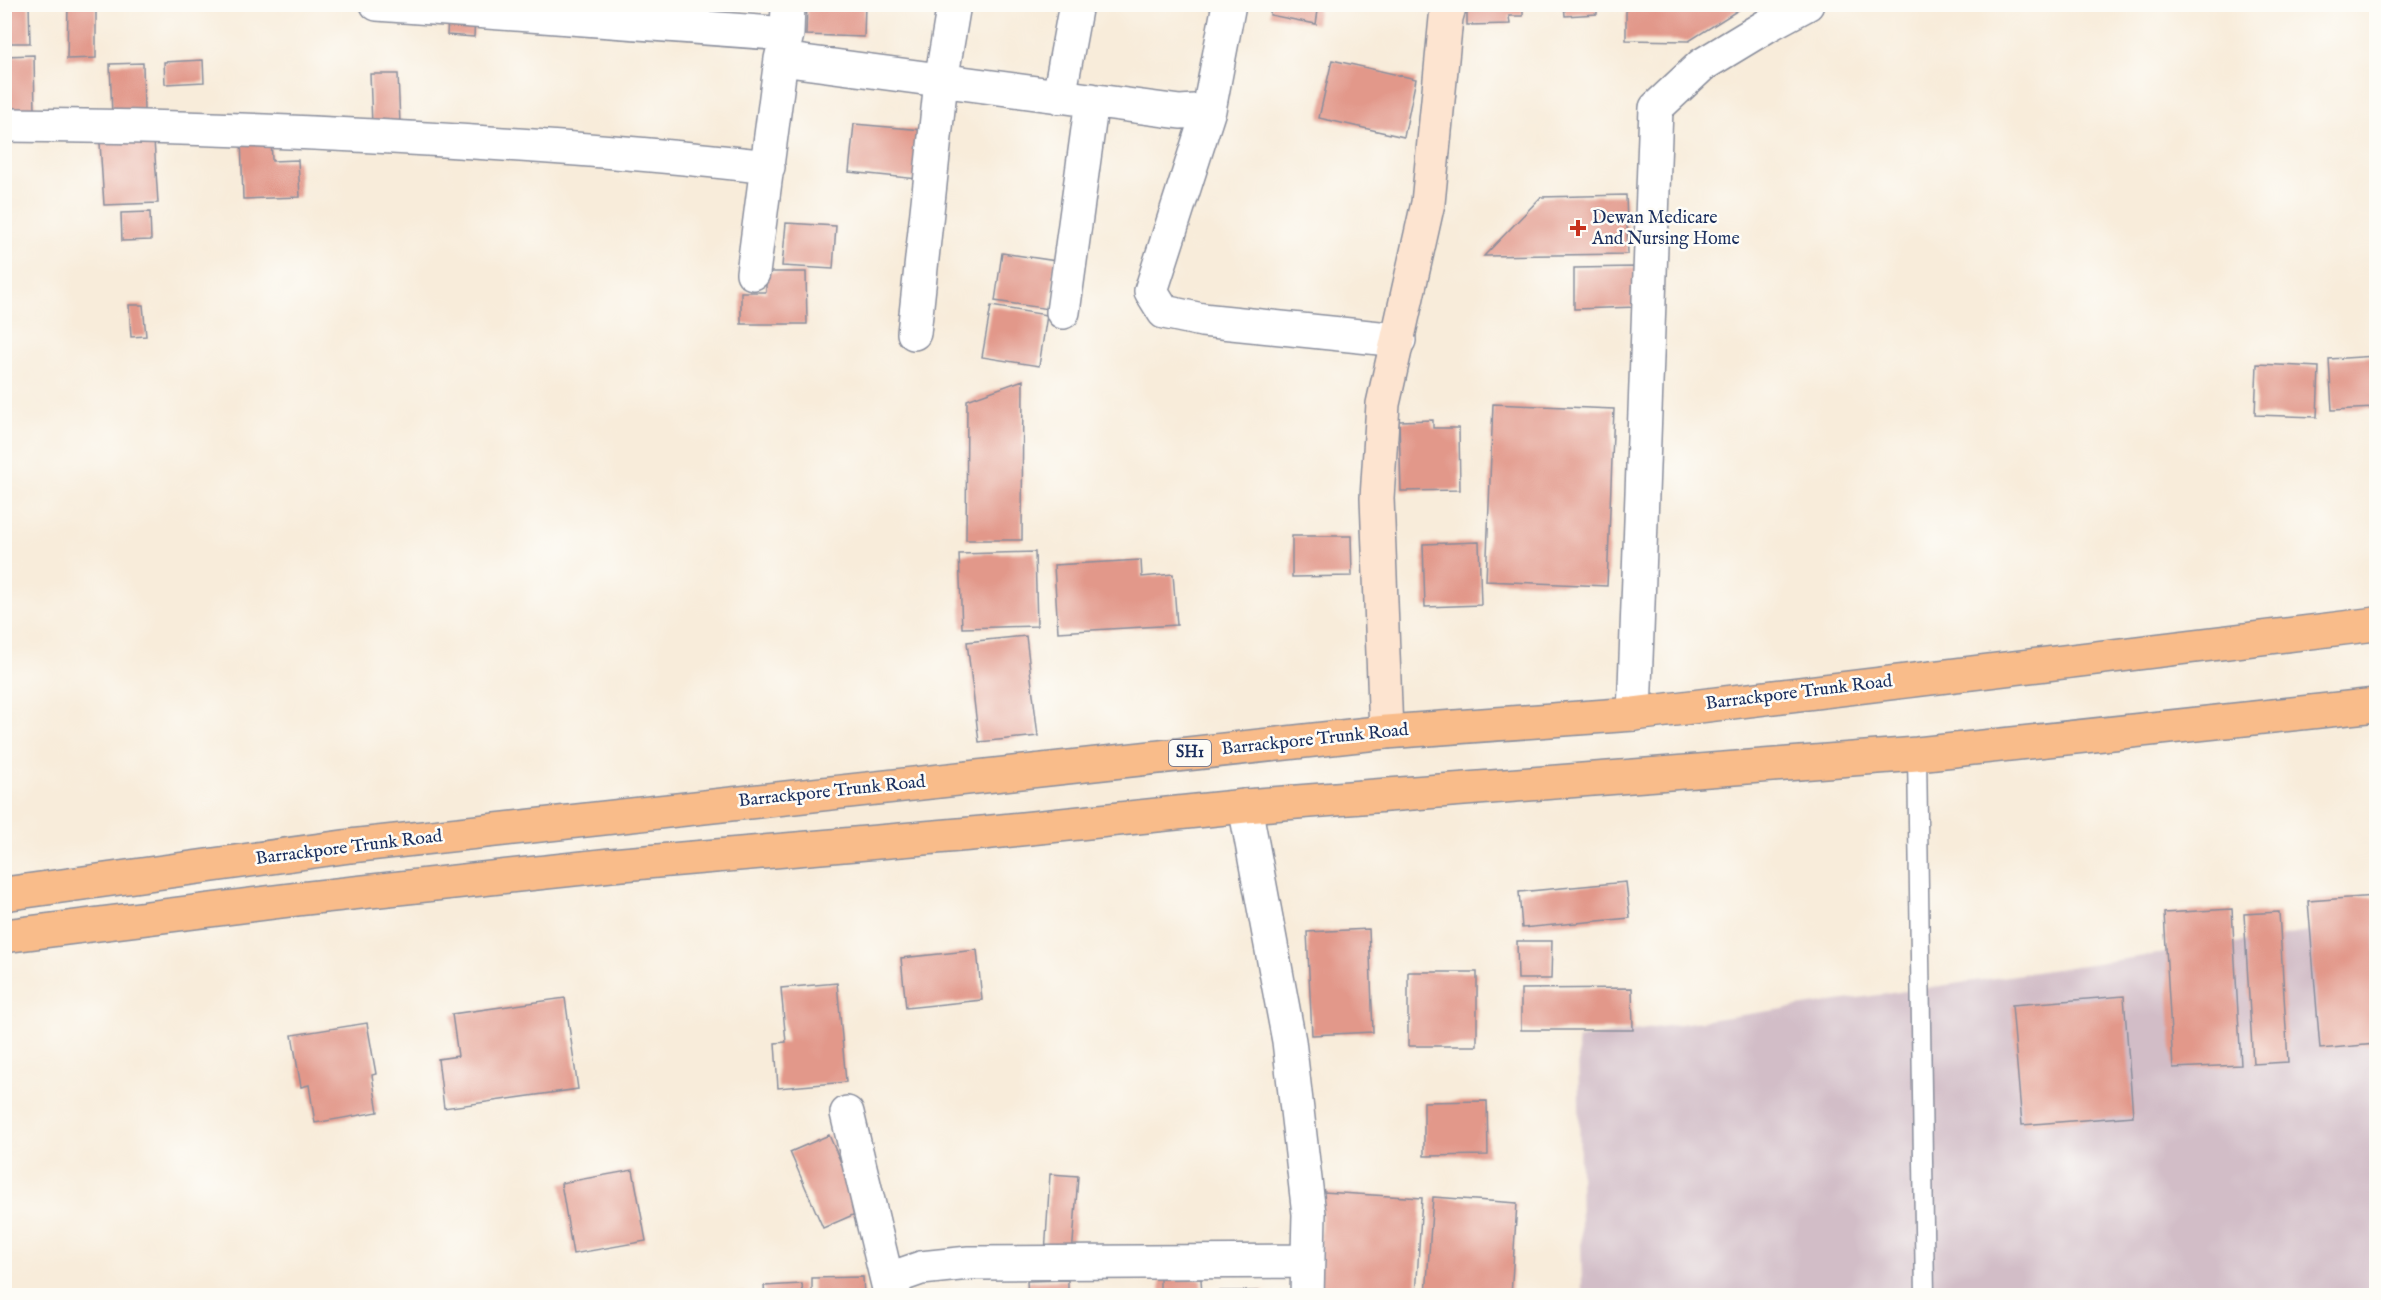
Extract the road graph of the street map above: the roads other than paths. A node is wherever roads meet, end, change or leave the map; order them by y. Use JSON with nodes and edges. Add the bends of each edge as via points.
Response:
{"nodes":[{"id":1,"x":377,"y":4,"type":"edge"},
{"id":2,"x":954,"y":4,"type":"edge"},
{"id":3,"x":1076,"y":4,"type":"edge"},
{"id":4,"x":1229,"y":4,"type":"edge"},
{"id":5,"x":1450,"y":4,"type":"edge"},
{"id":6,"x":1807,"y":4,"type":"edge"},
{"id":7,"x":1767,"y":15,"type":"edge"},
{"id":8,"x":785,"y":32,"type":"edge"},
{"id":9,"x":941,"y":81,"type":"junction"},
{"id":10,"x":1059,"y":97,"type":"junction"},
{"id":11,"x":1092,"y":100,"type":"junction"},
{"id":12,"x":1209,"y":110,"type":"junction"},
{"id":13,"x":4,"y":125,"type":"edge"},
{"id":14,"x":768,"y":167,"type":"junction"},
{"id":15,"x":753,"y":273,"type":"dead end"},
{"id":16,"x":1063,"y":312,"type":"dead end"},
{"id":17,"x":914,"y":333,"type":"dead end"},
{"id":18,"x":1399,"y":340,"type":"junction"},
{"id":19,"x":2376,"y":624,"type":"edge"},
{"id":20,"x":2376,"y":705,"type":"edge"},
{"id":21,"x":1634,"y":714,"type":"junction"},
{"id":22,"x":1386,"y":732,"type":"junction"},
{"id":23,"x":1917,"y":754,"type":"junction"},
{"id":24,"x":1245,"y":806,"type":"junction"},
{"id":25,"x":4,"y":894,"type":"edge"},
{"id":26,"x":4,"y":936,"type":"edge"},
{"id":27,"x":847,"y":1113,"type":"dead end"},
{"id":28,"x":1308,"y":1261,"type":"junction"},
{"id":29,"x":890,"y":1294,"type":"edge"},
{"id":30,"x":1307,"y":1296,"type":"edge"},
{"id":31,"x":1925,"y":1296,"type":"edge"}],
"edges":[{"from":1,"to":8,"type":"street"},
{"from":2,"to":9,"type":"street"},
{"from":3,"to":10,"type":"street"},
{"from":4,"to":12,"type":"street"},
{"from":5,"to":18,"type":"street","via":[[1428,203]]},
{"from":6,"to":7,"type":"street"},
{"from":7,"to":21,"type":"street","via":[[1702,65],[1656,108]]},
{"from":8,"to":9,"type":"street"},
{"from":8,"to":14,"type":"street"},
{"from":9,"to":10,"type":"street"},
{"from":9,"to":17,"type":"street"},
{"from":10,"to":11,"type":"street"},
{"from":11,"to":12,"type":"street","via":[[1180,112]]},
{"from":11,"to":16,"type":"street"},
{"from":12,"to":18,"type":"street","via":[[1151,291],[1164,312],[1202,320]]},
{"from":13,"to":14,"type":"street","via":[[395,136],[674,155]]},
{"from":14,"to":15,"type":"street"},
{"from":18,"to":22,"type":"street","via":[[1383,404],[1377,498]]},
{"from":19,"to":21,"type":"main road","name":"Barrackpore Trunk Road","number":"SH1"},
{"from":20,"to":23,"type":"main road"},
{"from":21,"to":22,"type":"main road","name":"Barrackpore Trunk Road","number":"SH1"},
{"from":22,"to":25,"type":"main road","name":"Barrackpore Trunk Road","number":"SH1","via":[[350,846]]},
{"from":23,"to":24,"type":"main road"},
{"from":23,"to":31,"type":"lane"},
{"from":24,"to":26,"type":"main road","via":[[599,866]]},
{"from":24,"to":28,"type":"street","via":[[1289,1041],[1309,1214]]},
{"from":27,"to":29,"type":"street"},
{"from":28,"to":29,"type":"street","via":[[969,1263],[921,1268],[898,1276]]},
{"from":28,"to":30,"type":"street"}]}
